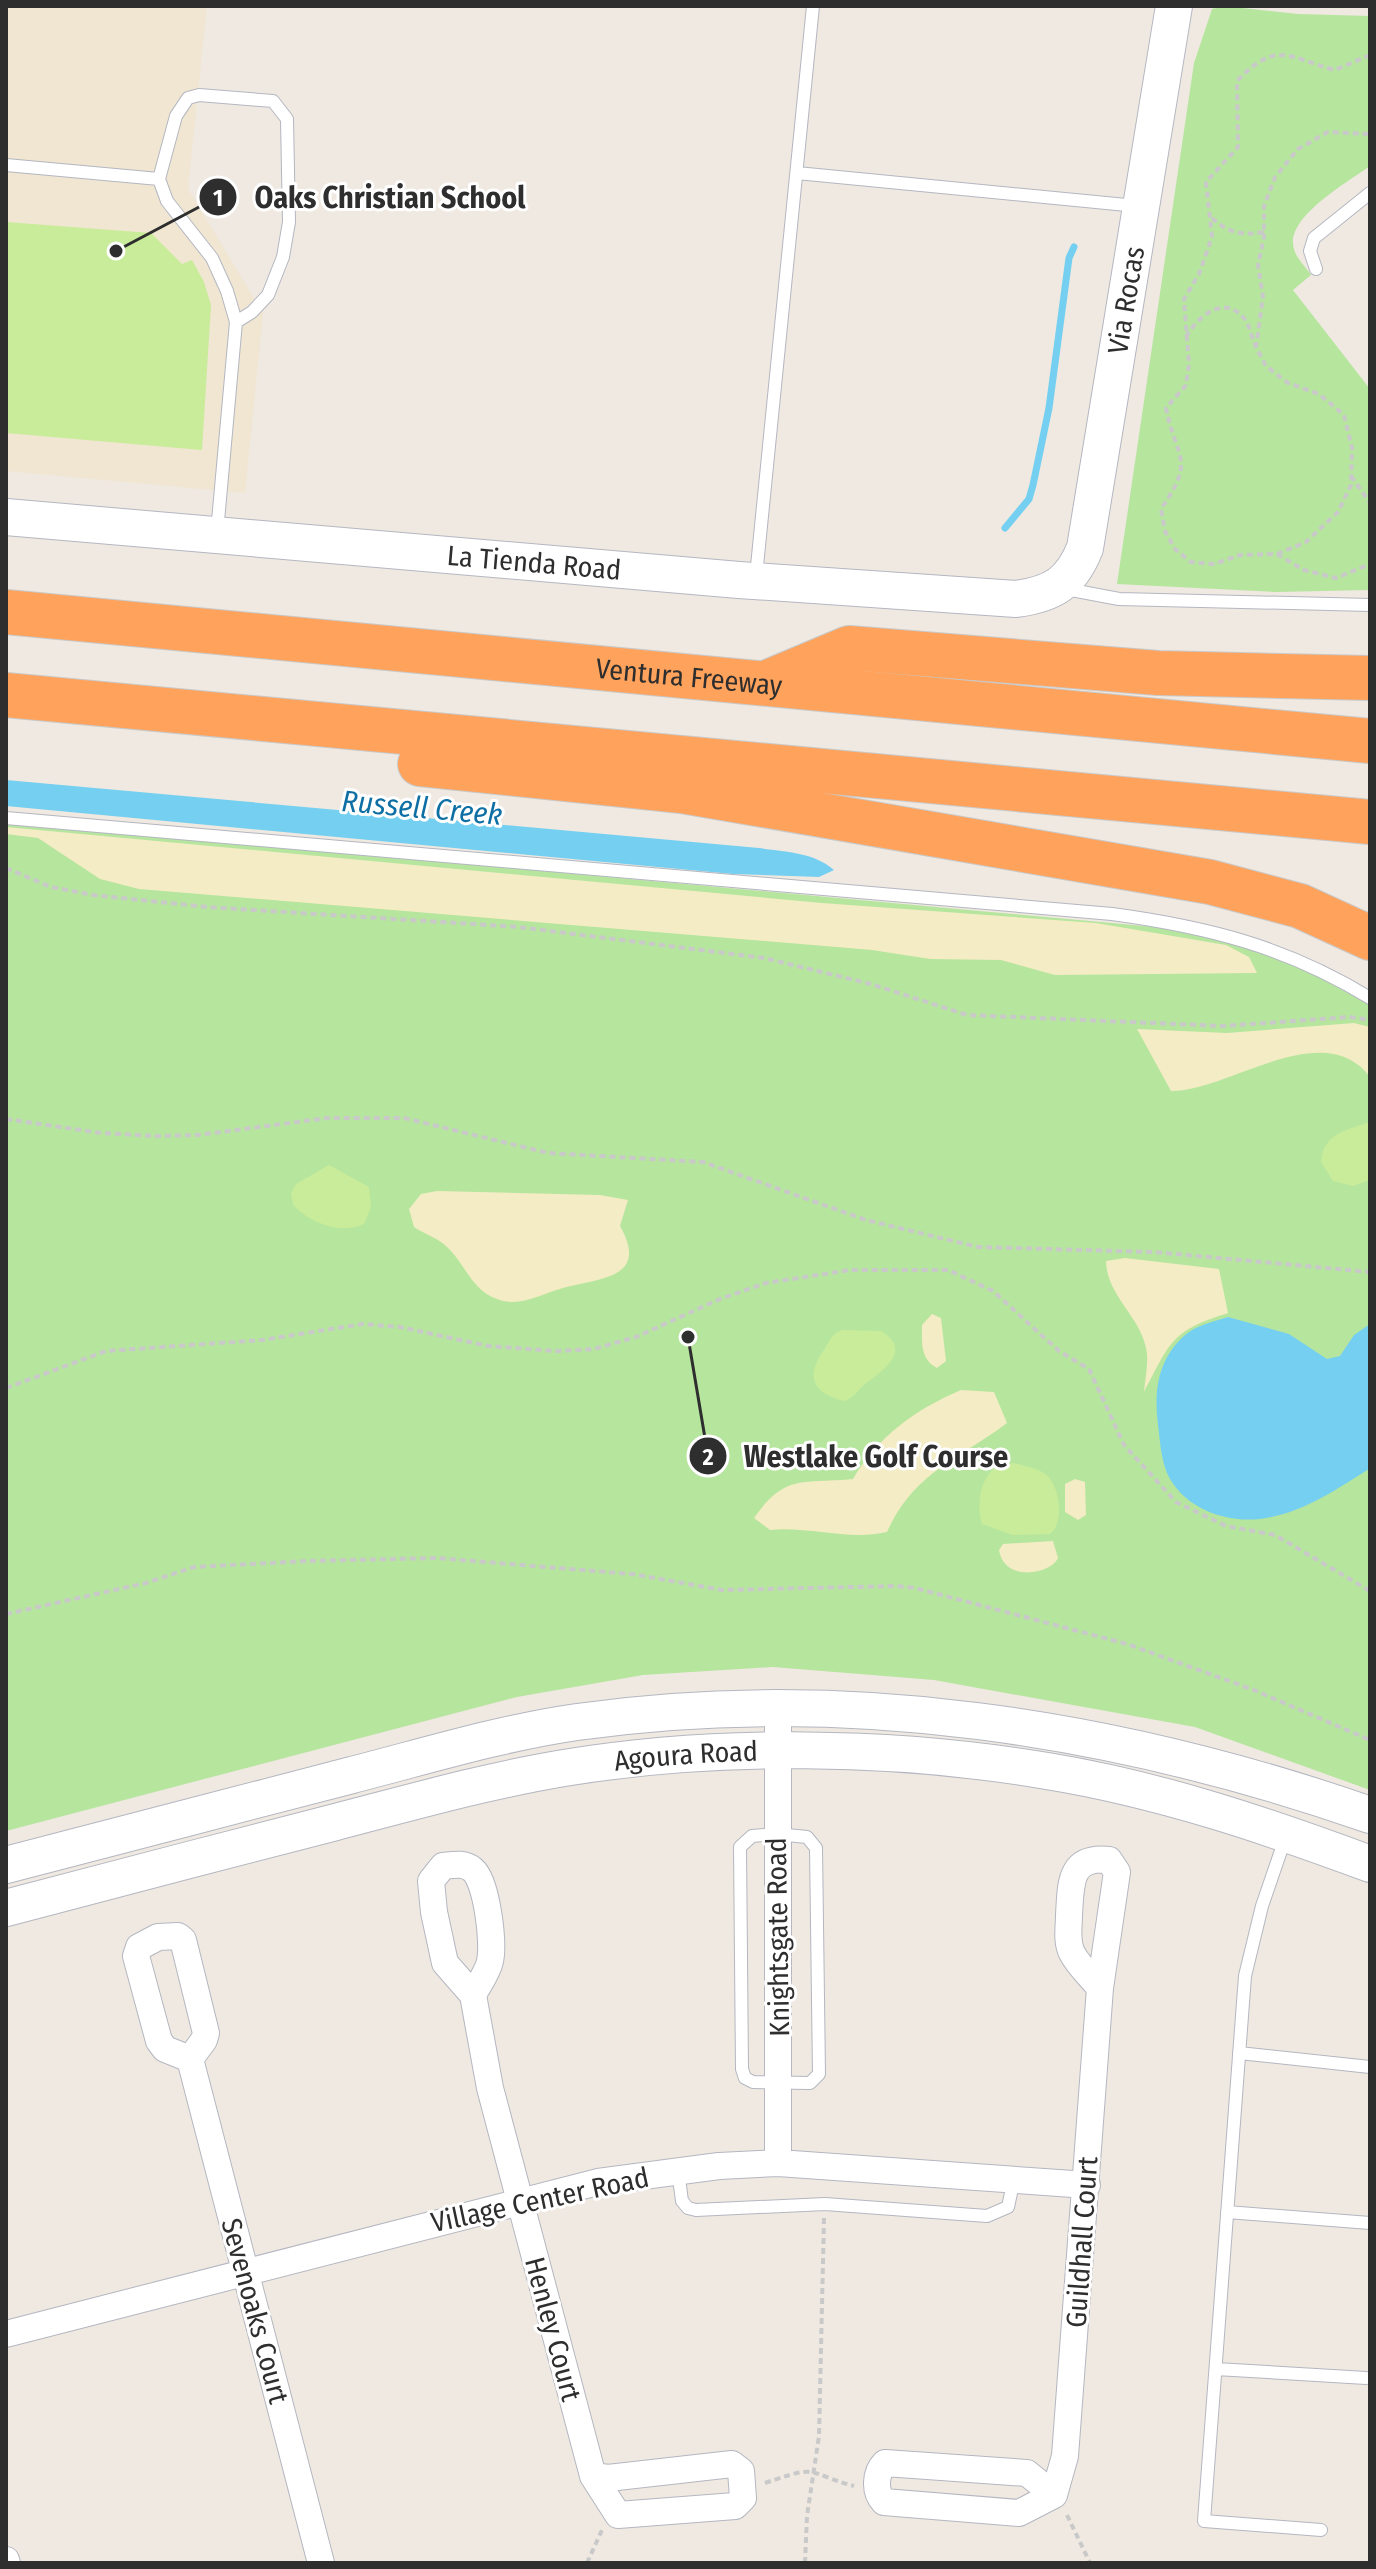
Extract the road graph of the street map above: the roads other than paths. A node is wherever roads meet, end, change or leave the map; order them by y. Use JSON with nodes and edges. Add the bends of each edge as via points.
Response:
{"nodes":[{"id":1,"x":813,"y":6,"type":"edge"},
{"id":2,"x":1174,"y":6,"type":"edge"},
{"id":3,"x":6,"y":165,"type":"edge"},
{"id":4,"x":797,"y":173,"type":"junction"},
{"id":5,"x":159,"y":179,"type":"junction"},
{"id":6,"x":1370,"y":193,"type":"edge"},
{"id":7,"x":1140,"y":207,"type":"junction"},
{"id":8,"x":1316,"y":269,"type":"dead end"},
{"id":9,"x":236,"y":322,"type":"junction"},
{"id":10,"x":6,"y":517,"type":"edge"},
{"id":11,"x":217,"y":537,"type":"junction"},
{"id":12,"x":755,"y":581,"type":"junction"},
{"id":13,"x":1060,"y":588,"type":"junction"},
{"id":14,"x":1370,"y":605,"type":"edge"},
{"id":15,"x":6,"y":612,"type":"edge"},
{"id":16,"x":1370,"y":678,"type":"edge"},
{"id":17,"x":765,"y":683,"type":"junction"},
{"id":18,"x":6,"y":695,"type":"edge"},
{"id":19,"x":284,"y":721,"type":"junction"},
{"id":20,"x":1370,"y":741,"type":"edge"},
{"id":21,"x":6,"y":818,"type":"edge"},
{"id":22,"x":1370,"y":822,"type":"edge"},
{"id":23,"x":1370,"y":938,"type":"edge"},
{"id":24,"x":1370,"y":998,"type":"edge"},
{"id":25,"x":778,"y":1710,"type":"junction"},
{"id":26,"x":778,"y":1751,"type":"junction"},
{"id":27,"x":1302,"y":1791,"type":"junction"},
{"id":28,"x":1370,"y":1815,"type":"edge"},
{"id":29,"x":1287,"y":1833,"type":"junction"},
{"id":30,"x":777,"y":1834,"type":"junction"},
{"id":31,"x":1370,"y":1864,"type":"edge"},
{"id":32,"x":6,"y":1865,"type":"edge"},
{"id":33,"x":6,"y":1908,"type":"edge"},
{"id":34,"x":1100,"y":1988,"type":"dead end"},
{"id":35,"x":473,"y":1995,"type":"dead end"},
{"id":36,"x":1239,"y":2053,"type":"junction"},
{"id":37,"x":190,"y":2059,"type":"dead end"},
{"id":38,"x":1370,"y":2067,"type":"edge"},
{"id":39,"x":780,"y":2084,"type":"junction"},
{"id":40,"x":778,"y":2163,"type":"junction"},
{"id":41,"x":678,"y":2171,"type":"junction"},
{"id":42,"x":1014,"y":2179,"type":"junction"},
{"id":43,"x":1087,"y":2185,"type":"junction"},
{"id":44,"x":519,"y":2200,"type":"junction"},
{"id":45,"x":1227,"y":2212,"type":"junction"},
{"id":46,"x":1370,"y":2223,"type":"edge"},
{"id":47,"x":244,"y":2272,"type":"junction"},
{"id":48,"x":6,"y":2334,"type":"edge"},
{"id":49,"x":1216,"y":2369,"type":"junction"},
{"id":50,"x":1366,"y":2378,"type":"dead end"},
{"id":51,"x":593,"y":2476,"type":"junction"},
{"id":52,"x":1054,"y":2495,"type":"junction"},
{"id":53,"x":1321,"y":2530,"type":"dead end"},
{"id":54,"x":321,"y":2563,"type":"edge"}],
"edges":[{"from":1,"to":4,"type":"lane"},
{"from":2,"to":7,"type":"main road","name":"Via Rocas"},
{"from":3,"to":5,"type":"lane"},
{"from":4,"to":7,"type":"lane"},
{"from":4,"to":12,"type":"lane"},
{"from":5,"to":9,"type":"lane","via":[[167,201],[212,258]]},
{"from":5,"to":9,"type":"lane","via":[[176,116],[188,98],[273,101],[287,119],[290,195],[283,257],[268,295]]},
{"from":6,"to":8,"type":"lane","via":[[1314,238],[1310,251]]},
{"from":7,"to":13,"type":"main road","name":"Via Rocas","via":[[1085,548]]},
{"from":9,"to":11,"type":"lane"},
{"from":10,"to":11,"type":"main road","name":"La Tienda Road"},
{"from":11,"to":12,"type":"main road","name":"La Tienda Road"},
{"from":12,"to":13,"type":"main road","name":"La Tienda Road","via":[[1016,599]]},
{"from":13,"to":14,"type":"lane","via":[[1119,599]]},
{"from":15,"to":17,"type":"highway","name":"Ventura Freeway"},
{"from":16,"to":17,"type":"highway","via":[[1158,673],[849,648]]},
{"from":17,"to":20,"type":"highway","name":"Ventura Freeway"},
{"from":18,"to":19,"type":"highway"},
{"from":19,"to":22,"type":"highway"},
{"from":19,"to":23,"type":"highway","via":[[336,756],[682,791],[1210,882],[1300,906]]},
{"from":21,"to":24,"type":"lane","via":[[1169,921],[1249,940]]},
{"from":25,"to":26,"type":"street","name":"Knightsgate Road"},
{"from":25,"to":27,"type":"main road","name":"Agoura Road","via":[[894,1712],[997,1723],[1104,1740]]},
{"from":25,"to":32,"type":"main road","name":"Agoura Road","via":[[680,1712],[492,1739]]},
{"from":26,"to":29,"type":"main road","name":"Agoura Road","via":[[924,1757],[1047,1771],[1180,1801]]},
{"from":26,"to":30,"type":"street","name":"Knightsgate Road"},
{"from":26,"to":33,"type":"main road","name":"Agoura Road","via":[[647,1758],[477,1785]]},
{"from":27,"to":28,"type":"main road","name":"Agoura Road"},
{"from":27,"to":29,"type":"main road"},
{"from":29,"to":31,"type":"main road","name":"Agoura Road"},
{"from":29,"to":36,"type":"lane","via":[[1245,1976]]},
{"from":30,"to":39,"type":"street","name":"Knightsgate Road"},
{"from":30,"to":39,"type":"lane","via":[[752,1836],[740,1847],[742,2037],[745,2078]]},
{"from":30,"to":39,"type":"lane","via":[[807,1837],[816,1848],[819,2074],[810,2083]]},
{"from":34,"to":43,"type":"street","name":"Guildhall Court"},
{"from":35,"to":44,"type":"street","name":"Henley Court"},
{"from":36,"to":38,"type":"lane"},
{"from":36,"to":45,"type":"lane"},
{"from":37,"to":47,"type":"street","name":"Sevenoaks Court"},
{"from":39,"to":40,"type":"street","name":"Knightsgate Road"},
{"from":40,"to":41,"type":"street","name":"Village Center Road"},
{"from":40,"to":42,"type":"street","name":"Village Center Road"},
{"from":41,"to":42,"type":"lane","via":[[688,2208],[825,2204],[987,2216],[1008,2207]]},
{"from":41,"to":44,"type":"street","name":"Village Center Road"},
{"from":42,"to":43,"type":"street","name":"Village Center Road"},
{"from":43,"to":52,"type":"street","name":"Guildhall Court","via":[[1065,2456]]},
{"from":44,"to":47,"type":"street","name":"Village Center Road"},
{"from":44,"to":51,"type":"street","name":"Henley Court"},
{"from":45,"to":46,"type":"lane"},
{"from":45,"to":49,"type":"lane"},
{"from":47,"to":48,"type":"street","name":"Village Center Road"},
{"from":47,"to":54,"type":"street","name":"Sevenoaks Court"},
{"from":49,"to":50,"type":"lane"},
{"from":49,"to":53,"type":"lane","via":[[1204,2521]]},
{"from":51,"to":51,"type":"street","name":"Henley Court","via":[[618,2515],[735,2506],[743,2498],[741,2471],[732,2464]]},
{"from":52,"to":52,"type":"street","via":[[1027,2473],[885,2463],[877,2487],[884,2502],[1019,2513]]}]}
